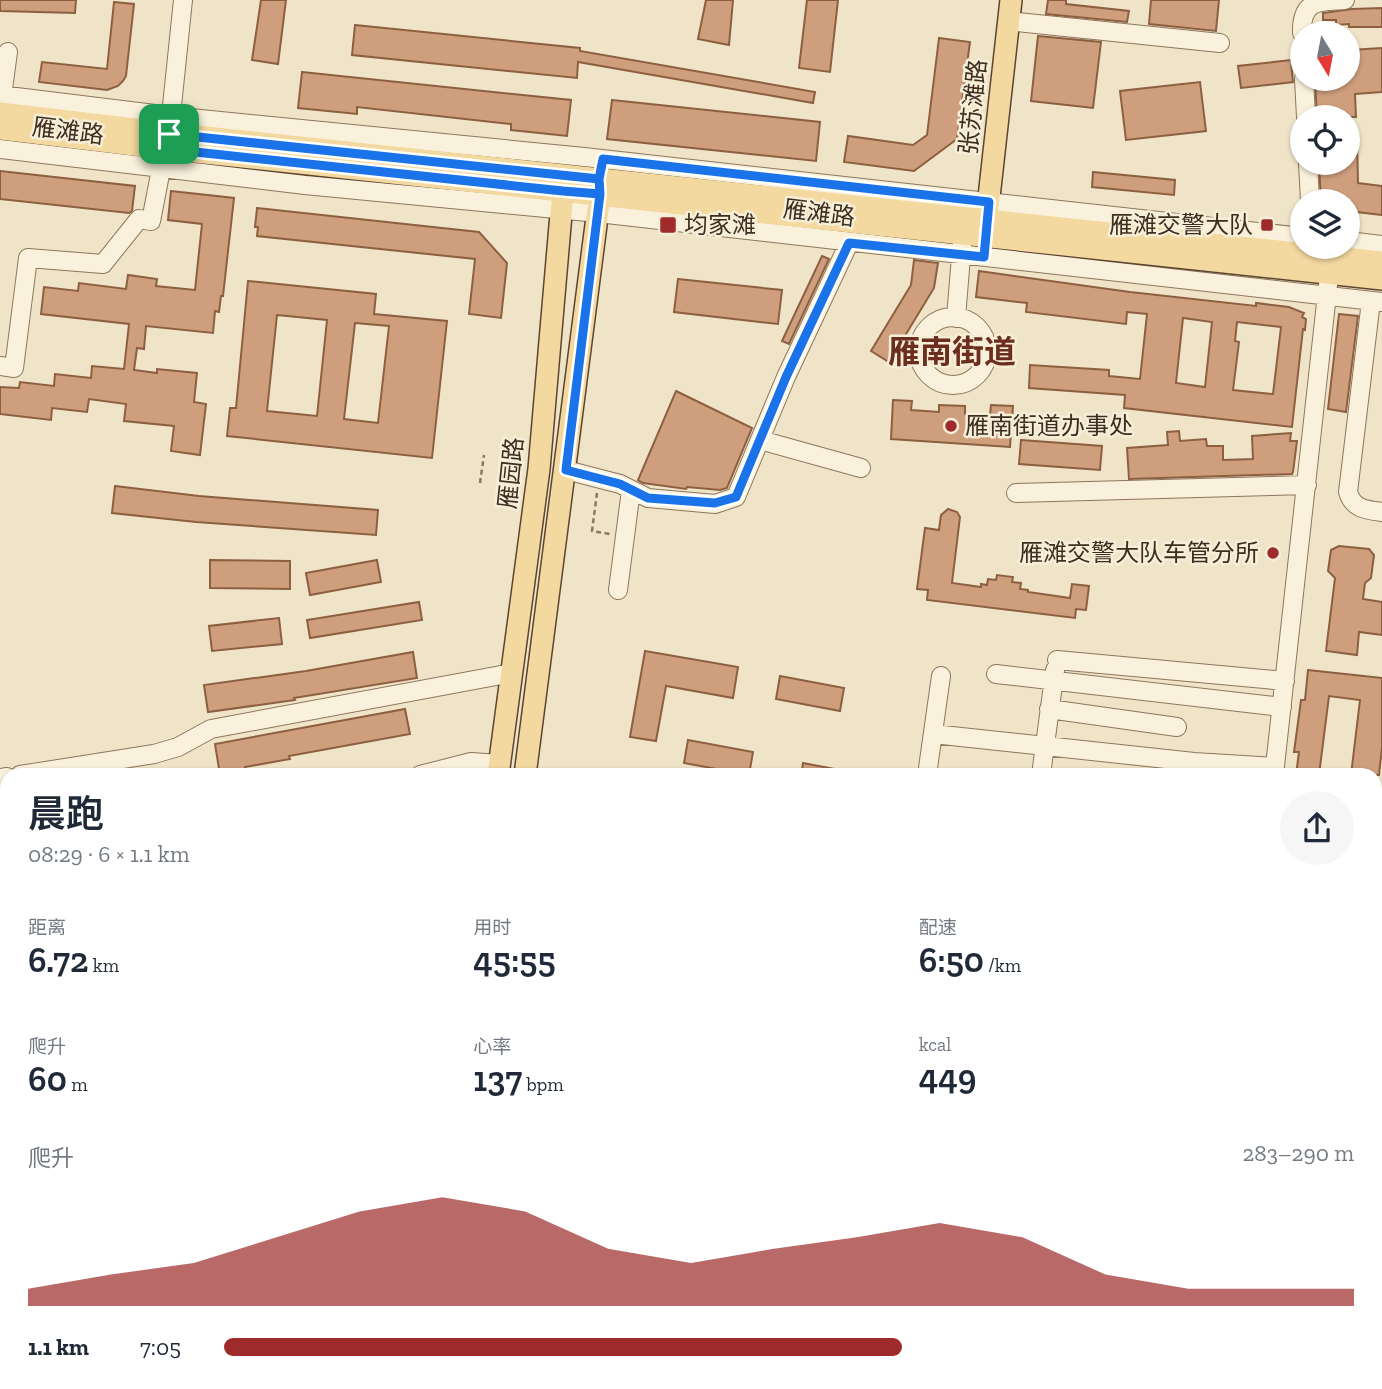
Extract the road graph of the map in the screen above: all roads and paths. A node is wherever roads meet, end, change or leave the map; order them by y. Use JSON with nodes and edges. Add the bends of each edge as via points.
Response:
{"nodes":[{"id":1,"x":183,"y":0,"type":"edge"},
{"id":2,"x":1345,"y":0,"type":"edge"},
{"id":3,"x":1009,"y":10,"type":"edge"},
{"id":4,"x":1303,"y":21,"type":"edge"},
{"id":5,"x":1220,"y":43,"type":"dead end"},
{"id":6,"x":8,"y":52,"type":"dead end"},
{"id":7,"x":0,"y":103,"type":"edge"},
{"id":8,"x":0,"y":129,"type":"edge"},
{"id":9,"x":166,"y":142,"type":"junction"},
{"id":10,"x":0,"y":149,"type":"edge"},
{"id":11,"x":600,"y":186,"type":"junction"},
{"id":12,"x":563,"y":192,"type":"junction"},
{"id":13,"x":987,"y":219,"type":"junction"},
{"id":14,"x":963,"y":233,"type":"junction"},
{"id":15,"x":1290,"y":236,"type":"edge"},
{"id":16,"x":849,"y":243,"type":"junction"},
{"id":17,"x":1360,"y":243,"type":"edge"},
{"id":18,"x":1382,"y":245,"type":"edge"},
{"id":19,"x":961,"y":256,"type":"junction"},
{"id":20,"x":984,"y":257,"type":"junction"},
{"id":21,"x":1382,"y":262,"type":"edge"},
{"id":22,"x":1331,"y":264,"type":"junction"},
{"id":23,"x":1382,"y":279,"type":"edge"},
{"id":24,"x":1326,"y":296,"type":"junction"},
{"id":25,"x":1377,"y":302,"type":"edge"},
{"id":26,"x":956,"y":318,"type":"dead end"},
{"id":27,"x":0,"y":366,"type":"edge"},
{"id":28,"x":760,"y":440,"type":"junction"},
{"id":29,"x":484,"y":455,"type":"dead end"},
{"id":30,"x":861,"y":468,"type":"dead end"},
{"id":31,"x":566,"y":470,"type":"junction"},
{"id":32,"x":480,"y":483,"type":"dead end"},
{"id":33,"x":1307,"y":485,"type":"junction"},
{"id":34,"x":598,"y":486,"type":"dead end"},
{"id":35,"x":631,"y":489,"type":"junction"},
{"id":36,"x":1016,"y":492,"type":"dead end"},
{"id":37,"x":1382,"y":512,"type":"edge"},
{"id":38,"x":625,"y":536,"type":"junction"},
{"id":39,"x":618,"y":590,"type":"dead end"},
{"id":40,"x":512,"y":673,"type":"junction"},
{"id":41,"x":996,"y":674,"type":"dead end"},
{"id":42,"x":941,"y":676,"type":"dead end"},
{"id":43,"x":1053,"y":681,"type":"junction"},
{"id":44,"x":1285,"y":681,"type":"junction"},
{"id":45,"x":1282,"y":707,"type":"junction"},
{"id":46,"x":1049,"y":709,"type":"junction"},
{"id":47,"x":1177,"y":727,"type":"dead end"},
{"id":48,"x":933,"y":734,"type":"junction"},
{"id":49,"x":1045,"y":746,"type":"junction"},
{"id":50,"x":90,"y":768,"type":"edge"},
{"id":51,"x":447,"y":768,"type":"edge"},
{"id":52,"x":495,"y":768,"type":"edge"},
{"id":53,"x":499,"y":768,"type":"edge"},
{"id":54,"x":526,"y":768,"type":"edge"},
{"id":55,"x":928,"y":768,"type":"edge"},
{"id":56,"x":1042,"y":768,"type":"edge"},
{"id":57,"x":1187,"y":768,"type":"edge"},
{"id":58,"x":1275,"y":768,"type":"edge"}],
"edges":[{"from":1,"to":9,"type":"street"},
{"from":2,"to":4,"type":"street","via":[[1317,1],[1304,13]]},
{"from":3,"to":5,"type":"street"},
{"from":3,"to":13,"type":"main road","name":"张苏滩路"},
{"from":6,"to":7,"type":"street"},
{"from":7,"to":9,"type":"main road","name":"雁滩路"},
{"from":8,"to":9,"type":"main road","name":"雁滩路"},
{"from":9,"to":10,"type":"street","name":"雁滩路"},
{"from":9,"to":11,"type":"street","name":"雁滩路"},
{"from":9,"to":12,"type":"main road","name":"雁滩路"},
{"from":9,"to":12,"type":"street","name":"雁滩路"},
{"from":9,"to":27,"type":"street","via":[[151,221],[139,219],[103,264],[28,258],[14,368]]},
{"from":11,"to":12,"type":"main road","name":"雁滩路"},
{"from":11,"to":12,"type":"street","name":"雁滩路"},
{"from":11,"to":13,"type":"main road","name":"雁滩路"},
{"from":11,"to":14,"type":"main road","name":"雁滩路"},
{"from":11,"to":16,"type":"street","name":"雁滩路"},
{"from":11,"to":31,"type":"main road"},
{"from":12,"to":40,"type":"main road","name":"雁园路","via":[[539,469]]},
{"from":13,"to":14,"type":"main road","name":"雁滩路"},
{"from":13,"to":15,"type":"street","name":"雁滩路"},
{"from":13,"to":20,"type":"street"},
{"from":13,"to":22,"type":"main road","name":"雁滩路"},
{"from":14,"to":19,"type":"street"},
{"from":16,"to":19,"type":"street","name":"雁滩路"},
{"from":16,"to":28,"type":"street"},
{"from":17,"to":18,"type":"street"},
{"from":19,"to":20,"type":"street","name":"雁滩路"},
{"from":19,"to":26,"type":"street"},
{"from":20,"to":24,"type":"street","name":"雁滩路"},
{"from":21,"to":22,"type":"main road","name":"雁滩路"},
{"from":22,"to":23,"type":"main road","name":"雁滩路"},
{"from":22,"to":24,"type":"street"},
{"from":24,"to":25,"type":"street","name":"雁滩路"},
{"from":24,"to":33,"type":"street"},
{"from":25,"to":37,"type":"street","via":[[1348,492],[1360,508]]},
{"from":28,"to":30,"type":"street"},
{"from":28,"to":35,"type":"street","via":[[736,497],[715,503],[648,498]]},
{"from":29,"to":32,"type":"path"},
{"from":31,"to":35,"type":"street"},
{"from":31,"to":54,"type":"main road"},
{"from":33,"to":36,"type":"street"},
{"from":33,"to":44,"type":"street"},
{"from":34,"to":38,"type":"path","via":[[592,531]]},
{"from":35,"to":38,"type":"street"},
{"from":38,"to":39,"type":"street"},
{"from":40,"to":50,"type":"street","via":[[211,729],[178,747]]},
{"from":40,"to":53,"type":"main road","name":"雁园路"},
{"from":41,"to":43,"type":"street"},
{"from":42,"to":48,"type":"street"},
{"from":43,"to":44,"type":"street","via":[[1057,656]]},
{"from":43,"to":45,"type":"street"},
{"from":43,"to":46,"type":"street"},
{"from":44,"to":45,"type":"street"},
{"from":45,"to":58,"type":"street"},
{"from":46,"to":47,"type":"street"},
{"from":46,"to":49,"type":"street"},
{"from":48,"to":49,"type":"street"},
{"from":48,"to":55,"type":"street"},
{"from":49,"to":56,"type":"street"},
{"from":49,"to":57,"type":"street"},
{"from":51,"to":52,"type":"street","via":[[471,762]]}]}
